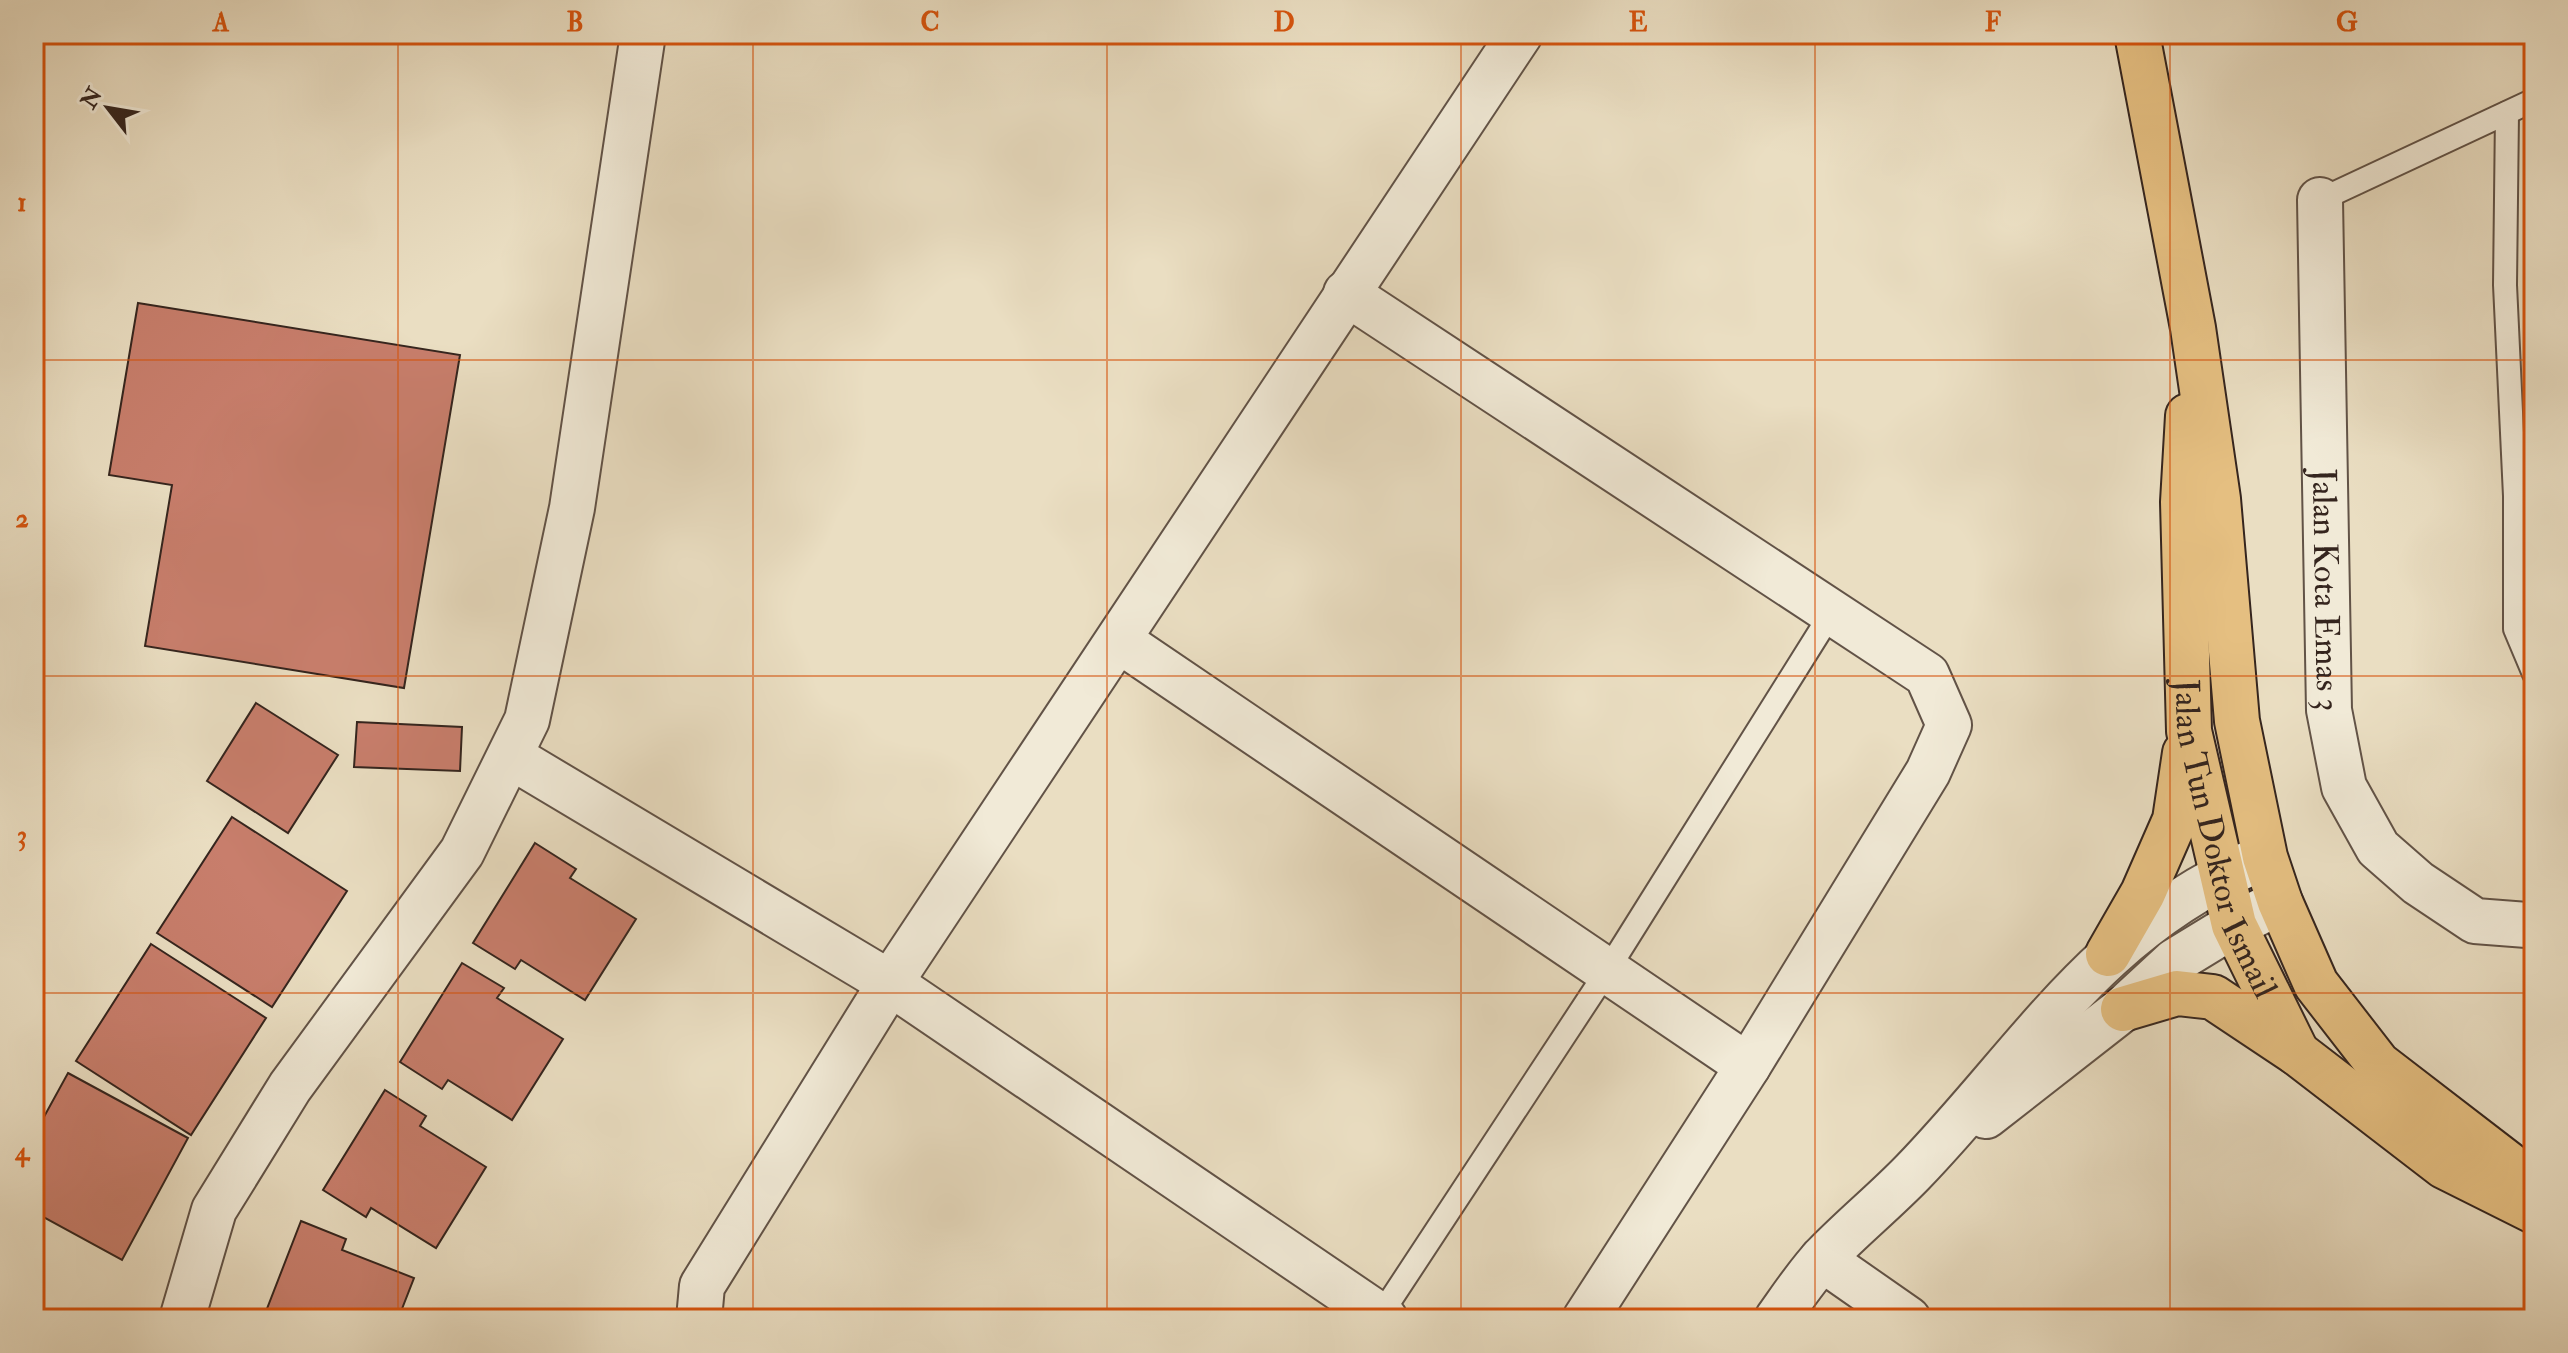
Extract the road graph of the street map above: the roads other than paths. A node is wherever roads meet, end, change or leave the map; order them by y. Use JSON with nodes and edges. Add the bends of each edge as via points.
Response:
{"nodes":[{"id":1,"x":643,"y":34,"type":"edge"},
{"id":2,"x":1520,"y":34,"type":"edge"},
{"id":3,"x":2137,"y":34,"type":"edge"},
{"id":4,"x":2534,"y":100,"type":"edge"},
{"id":5,"x":2507,"y":113,"type":"junction"},
{"id":6,"x":2320,"y":200,"type":"joint"},
{"id":7,"x":1346,"y":293,"type":"junction"},
{"id":8,"x":2193,"y":328,"type":"junction"},
{"id":9,"x":1832,"y":612,"type":"junction"},
{"id":10,"x":1120,"y":641,"type":"junction"},
{"id":11,"x":2534,"y":674,"type":"edge"},
{"id":12,"x":2189,"y":731,"type":"junction"},
{"id":13,"x":510,"y":756,"type":"junction"},
{"id":14,"x":2265,"y":857,"type":"junction"},
{"id":15,"x":2222,"y":875,"type":"junction"},
{"id":16,"x":2280,"y":902,"type":"junction"},
{"id":17,"x":2534,"y":922,"type":"edge"},
{"id":18,"x":2234,"y":925,"type":"junction"},
{"id":19,"x":2108,"y":954,"type":"junction"},
{"id":20,"x":1607,"y":971,"type":"junction"},
{"id":21,"x":890,"y":983,"type":"junction"},
{"id":22,"x":2123,"y":1009,"type":"junction"},
{"id":23,"x":2297,"y":1053,"type":"junction"},
{"id":24,"x":1748,"y":1066,"type":"junction"},
{"id":25,"x":1914,"y":1171,"type":"junction"},
{"id":26,"x":2534,"y":1184,"type":"edge"},
{"id":27,"x":2534,"y":1211,"type":"edge"},
{"id":28,"x":1822,"y":1259,"type":"junction"},
{"id":29,"x":1381,"y":1318,"type":"edge"},
{"id":30,"x":182,"y":1319,"type":"edge"},
{"id":31,"x":699,"y":1319,"type":"edge"},
{"id":32,"x":1585,"y":1319,"type":"edge"},
{"id":33,"x":1777,"y":1319,"type":"edge"},
{"id":34,"x":1908,"y":1319,"type":"edge"}],
"edges":[{"from":1,"to":13,"type":"street","via":[[572,508],[527,720]]},
{"from":2,"to":7,"type":"street"},
{"from":3,"to":8,"type":"highway","name":"Jalan Tun Doktor Ismail"},
{"from":4,"to":5,"type":"lane"},
{"from":5,"to":6,"type":"lane"},
{"from":5,"to":11,"type":"lane","via":[[2505,285],[2515,629]]},
{"from":6,"to":17,"type":"street","name":"Jalan Kota Emas 3","via":[[2329,710],[2344,787],[2378,848],[2418,883],[2475,921]]},
{"from":7,"to":9,"type":"street"},
{"from":7,"to":10,"type":"street"},
{"from":8,"to":12,"type":"highway","name":"Jalan Tun Doktor Ismail","via":[[2183,502]]},
{"from":8,"to":14,"type":"highway","name":"Jalan Tun Doktor Ismail","via":[[2218,499],[2237,721]]},
{"from":9,"to":20,"type":"lane"},
{"from":9,"to":24,"type":"street","via":[[1927,675],[1949,725],[1928,772]]},
{"from":10,"to":20,"type":"street"},
{"from":10,"to":21,"type":"street"},
{"from":12,"to":15,"type":"highway","name":"Jalan Tun Doktor Ismail"},
{"from":12,"to":19,"type":"highway","via":[[2175,820],[2143,893]]},
{"from":13,"to":21,"type":"street"},
{"from":13,"to":30,"type":"street","via":[[462,852],[290,1087],[214,1210]]},
{"from":14,"to":15,"type":"street"},
{"from":14,"to":16,"type":"highway","name":"Jalan Tun Doktor Ismail"},
{"from":15,"to":18,"type":"highway","name":"Jalan Tun Doktor Ismail"},
{"from":15,"to":19,"type":"street"},
{"from":16,"to":18,"type":"street"},
{"from":16,"to":26,"type":"highway","name":"Jalan Tun Doktor Ismail","via":[[2316,984],[2378,1064]]},
{"from":18,"to":22,"type":"street","via":[[2175,961]]},
{"from":18,"to":23,"type":"highway","name":"Jalan Tun Doktor Ismail"},
{"from":19,"to":25,"type":"street","via":[[2048,1014]]},
{"from":20,"to":24,"type":"street"},
{"from":20,"to":29,"type":"lane"},
{"from":21,"to":29,"type":"street"},
{"from":21,"to":31,"type":"street","via":[[702,1286]]},
{"from":22,"to":23,"type":"highway","via":[[2177,993],[2213,997]]},
{"from":22,"to":25,"type":"street"},
{"from":23,"to":27,"type":"highway","name":"Jalan Tun Doktor Ismail","via":[[2444,1166]]},
{"from":24,"to":32,"type":"street"},
{"from":25,"to":28,"type":"street"},
{"from":28,"to":33,"type":"street"},
{"from":28,"to":34,"type":"street"}]}
